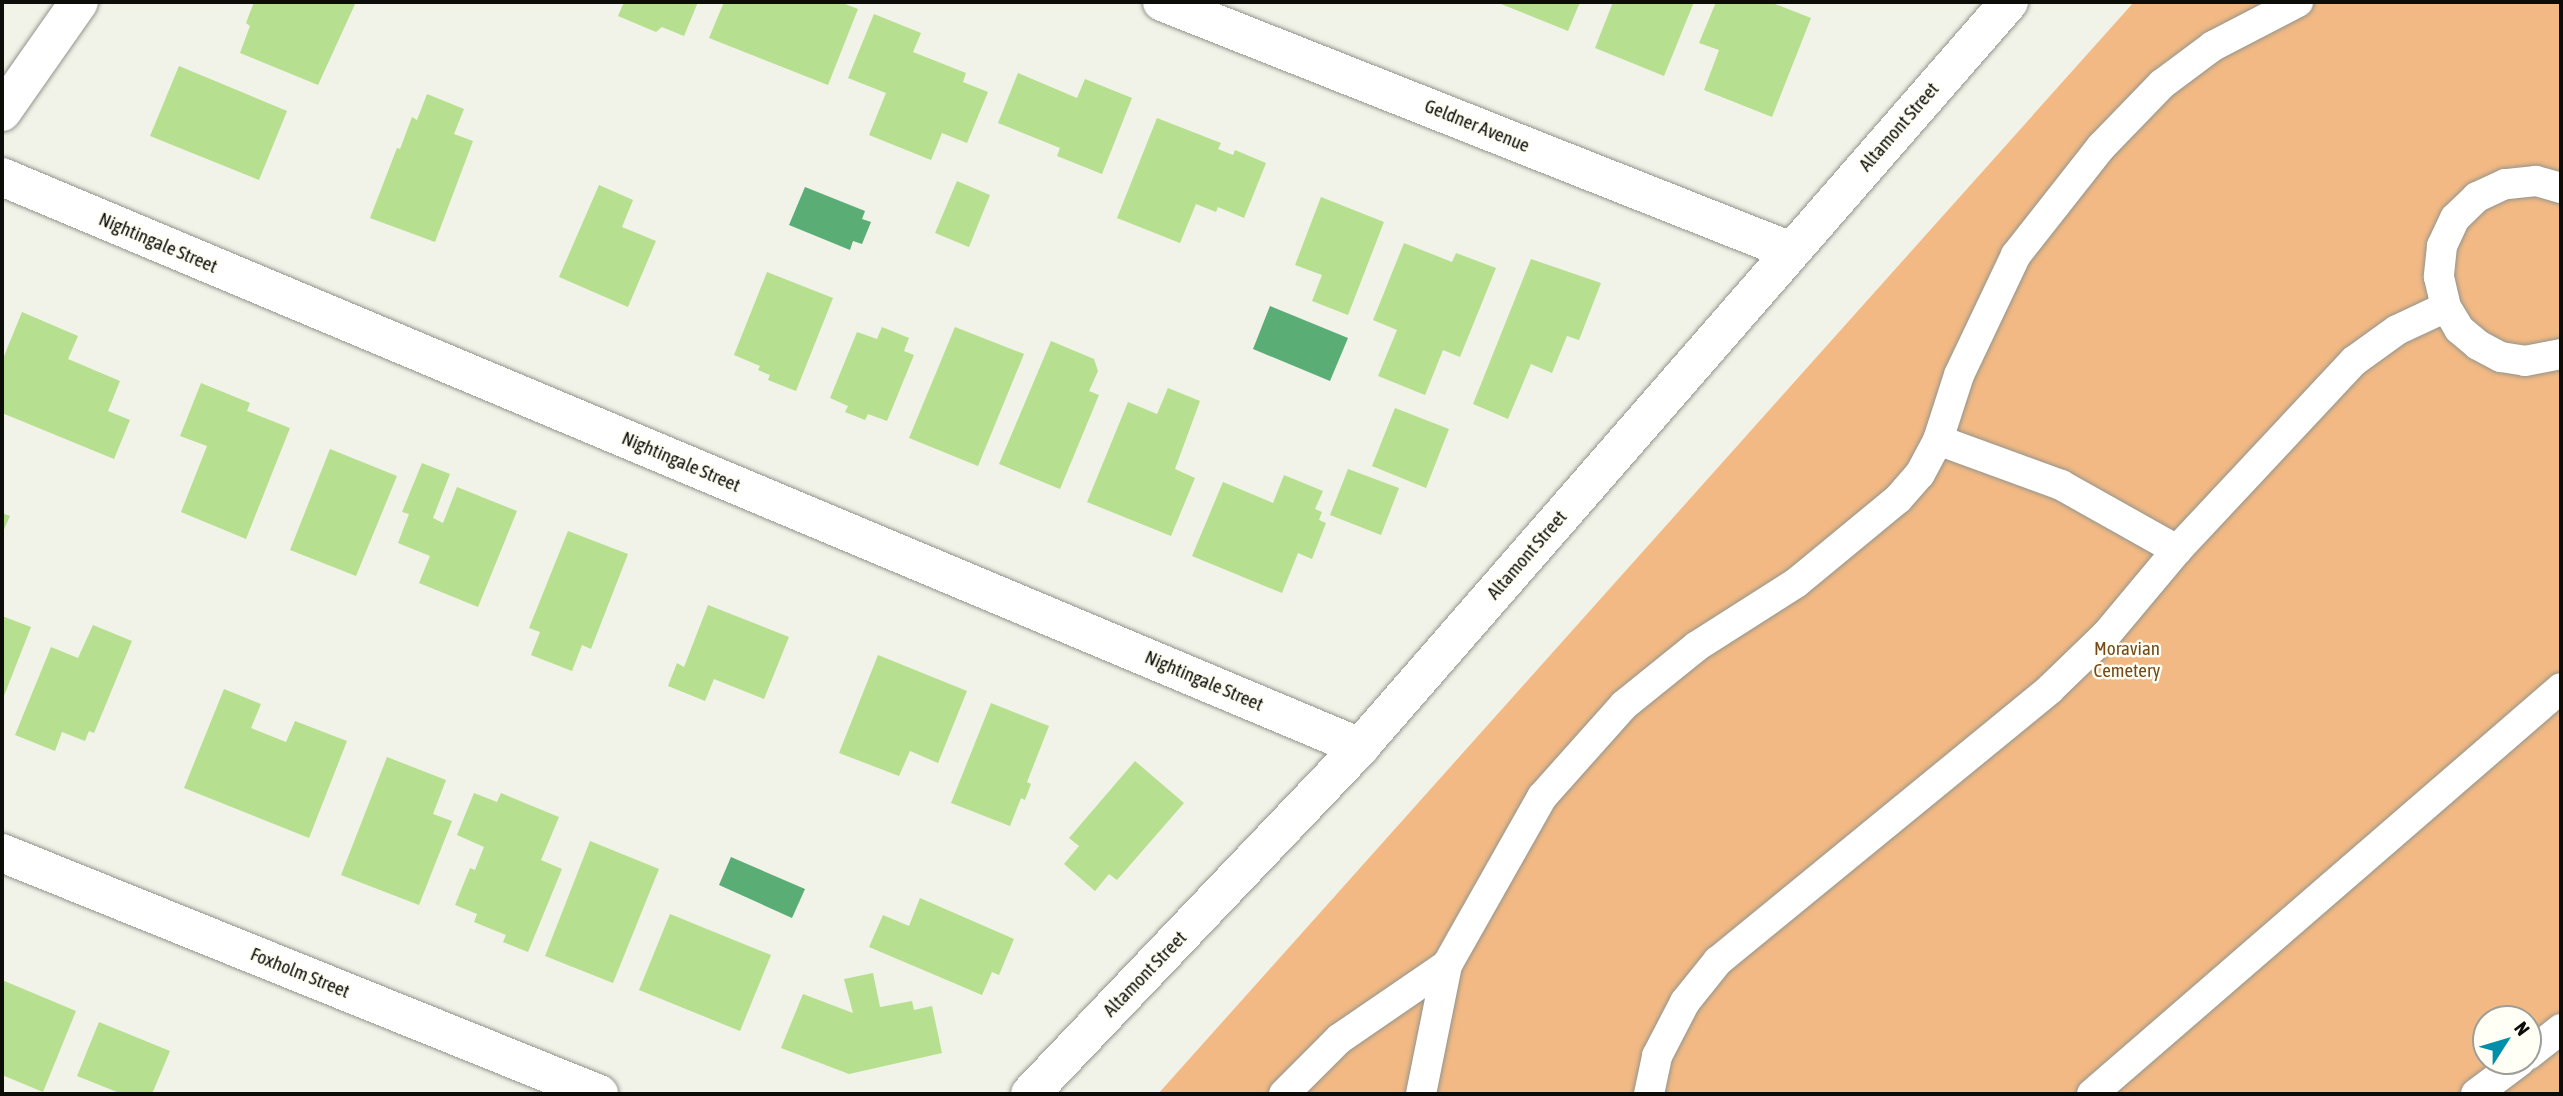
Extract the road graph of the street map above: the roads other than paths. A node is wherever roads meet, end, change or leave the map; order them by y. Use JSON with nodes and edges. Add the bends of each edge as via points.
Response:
{"nodes":[{"id":1,"x":79,"y":2,"type":"edge"},
{"id":2,"x":1162,"y":2,"type":"edge"},
{"id":3,"x":2009,"y":2,"type":"edge"},
{"id":4,"x":2298,"y":2,"type":"edge"},
{"id":5,"x":2,"y":112,"type":"edge"},
{"id":6,"x":2,"y":177,"type":"edge"},
{"id":7,"x":2561,"y":188,"type":"edge"},
{"id":8,"x":1791,"y":251,"type":"junction"},
{"id":9,"x":2446,"y":307,"type":"junction"},
{"id":10,"x":2558,"y":365,"type":"edge"},
{"id":11,"x":1938,"y":440,"type":"junction"},
{"id":12,"x":2176,"y":550,"type":"junction"},
{"id":13,"x":2561,"y":688,"type":"edge"},
{"id":14,"x":1360,"y":747,"type":"junction"},
{"id":15,"x":2,"y":853,"type":"edge"},
{"id":16,"x":1447,"y":965,"type":"junction"},
{"id":17,"x":2561,"y":1029,"type":"edge"},
{"id":18,"x":2542,"y":1044,"type":"edge"},
{"id":19,"x":2501,"y":1075,"type":"edge"},
{"id":20,"x":599,"y":1094,"type":"edge"},
{"id":21,"x":1030,"y":1094,"type":"edge"},
{"id":22,"x":1284,"y":1094,"type":"edge"},
{"id":23,"x":1421,"y":1094,"type":"edge"},
{"id":24,"x":1649,"y":1094,"type":"edge"},
{"id":25,"x":2092,"y":1094,"type":"edge"},
{"id":26,"x":2476,"y":1094,"type":"edge"}],
"edges":[{"from":1,"to":5,"type":"street"},
{"from":2,"to":8,"type":"street","name":"Geldner Avenue"},
{"from":3,"to":8,"type":"street","name":"Altamont Street"},
{"from":4,"to":11,"type":"lane","via":[[2213,46],[2162,84],[2101,147],[2016,255],[1959,375]]},
{"from":6,"to":14,"type":"street","name":"Nightingale Street"},
{"from":7,"to":9,"type":"lane","via":[[2536,181],[2505,184],[2477,197],[2455,218],[2442,246],[2439,277]]},
{"from":8,"to":14,"type":"street","name":"Altamont Street"},
{"from":9,"to":10,"type":"lane","via":[[2459,329],[2490,351]]},
{"from":9,"to":12,"type":"lane","via":[[2397,330],[2354,361]]},
{"from":11,"to":12,"type":"lane","via":[[2062,485]]},
{"from":11,"to":16,"type":"lane","via":[[1920,474],[1898,499],[1796,583],[1697,646],[1624,705],[1542,797]]},
{"from":12,"to":24,"type":"lane","via":[[2106,635],[2050,689],[1718,961],[1685,1002],[1657,1056]]},
{"from":13,"to":25,"type":"lane"},
{"from":14,"to":21,"type":"street","name":"Altamont Street"},
{"from":15,"to":20,"type":"street","name":"Foxholm Street"},
{"from":16,"to":22,"type":"lane","via":[[1339,1039]]},
{"from":16,"to":23,"type":"lane"},
{"from":17,"to":18,"type":"lane"},
{"from":19,"to":26,"type":"lane"}]}
